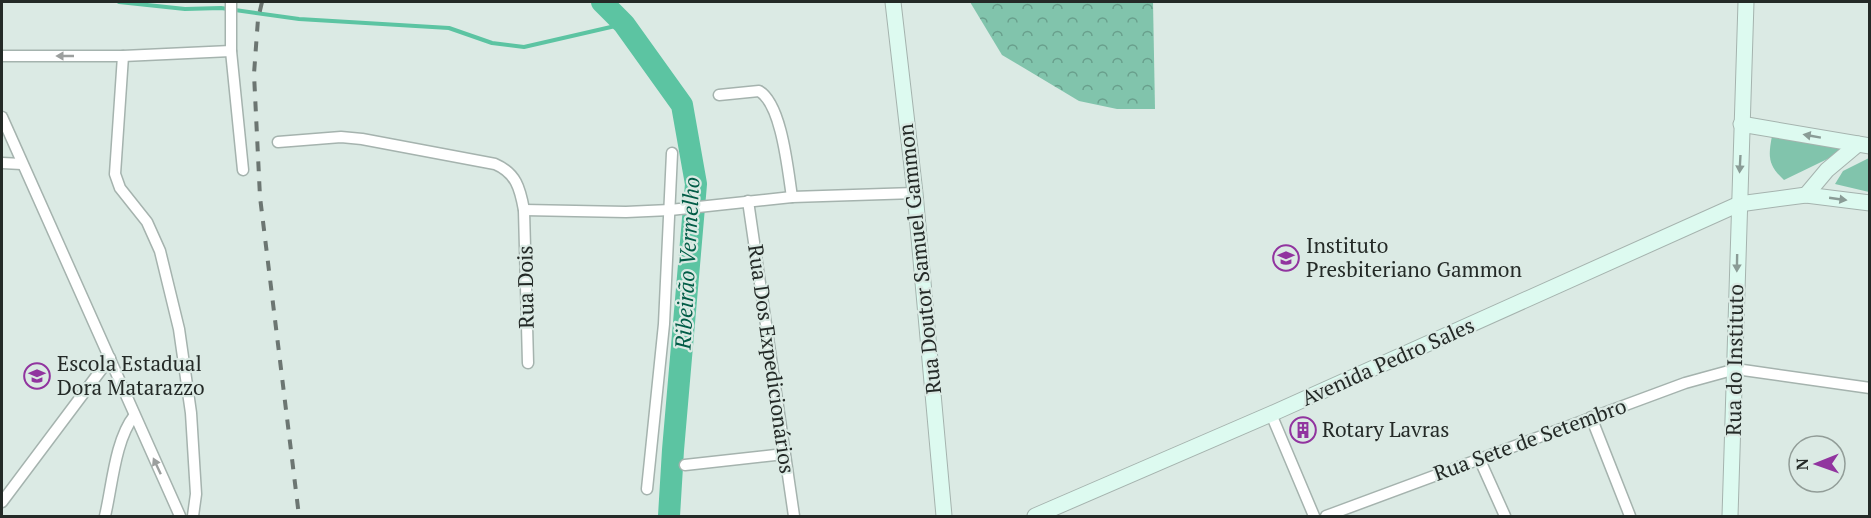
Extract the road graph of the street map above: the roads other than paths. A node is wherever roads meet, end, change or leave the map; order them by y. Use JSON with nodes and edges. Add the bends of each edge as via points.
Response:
{"nodes":[{"id":1,"x":231,"y":2,"type":"edge"},
{"id":2,"x":893,"y":2,"type":"edge"},
{"id":3,"x":1746,"y":2,"type":"edge"},
{"id":4,"x":231,"y":51,"type":"junction"},
{"id":5,"x":2,"y":56,"type":"edge"},
{"id":6,"x":123,"y":56,"type":"junction"},
{"id":7,"x":718,"y":95,"type":"dead end"},
{"id":8,"x":2,"y":117,"type":"edge"},
{"id":9,"x":1741,"y":124,"type":"junction"},
{"id":10,"x":278,"y":142,"type":"dead end"},
{"id":11,"x":1864,"y":145,"type":"edge"},
{"id":12,"x":672,"y":153,"type":"dead end"},
{"id":13,"x":2,"y":163,"type":"edge"},
{"id":14,"x":22,"y":164,"type":"junction"},
{"id":15,"x":243,"y":170,"type":"dead end"},
{"id":16,"x":915,"y":193,"type":"junction"},
{"id":17,"x":1806,"y":195,"type":"junction"},
{"id":18,"x":792,"y":197,"type":"junction"},
{"id":19,"x":748,"y":201,"type":"junction"},
{"id":20,"x":1869,"y":203,"type":"edge"},
{"id":21,"x":1738,"y":204,"type":"junction"},
{"id":22,"x":524,"y":210,"type":"junction"},
{"id":23,"x":673,"y":210,"type":"junction"},
{"id":24,"x":110,"y":358,"type":"junction"},
{"id":25,"x":528,"y":363,"type":"dead end"},
{"id":26,"x":1736,"y":369,"type":"junction"},
{"id":27,"x":1869,"y":388,"type":"edge"},
{"id":28,"x":1271,"y":414,"type":"junction"},
{"id":29,"x":134,"y":416,"type":"junction"},
{"id":30,"x":1591,"y":417,"type":"junction"},
{"id":31,"x":784,"y":454,"type":"junction"},
{"id":32,"x":1479,"y":458,"type":"junction"},
{"id":33,"x":685,"y":465,"type":"dead end"},
{"id":34,"x":647,"y":489,"type":"dead end"},
{"id":35,"x":2,"y":502,"type":"edge"},
{"id":36,"x":105,"y":516,"type":"edge"},
{"id":37,"x":180,"y":516,"type":"edge"},
{"id":38,"x":192,"y":516,"type":"edge"},
{"id":39,"x":794,"y":516,"type":"edge"},
{"id":40,"x":944,"y":516,"type":"edge"},
{"id":41,"x":1035,"y":516,"type":"edge"},
{"id":42,"x":1314,"y":516,"type":"edge"},
{"id":43,"x":1326,"y":516,"type":"edge"},
{"id":44,"x":1505,"y":516,"type":"edge"},
{"id":45,"x":1630,"y":516,"type":"edge"},
{"id":46,"x":1730,"y":516,"type":"edge"}],
"edges":[{"from":1,"to":4,"type":"street"},
{"from":2,"to":16,"type":"main road","name":"Rua Doutor Samuel Gammon"},
{"from":3,"to":9,"type":"main road","name":"Rua do Instituto"},
{"from":4,"to":6,"type":"street"},
{"from":4,"to":15,"type":"street"},
{"from":6,"to":5,"type":"street","one_way":true},
{"from":6,"to":38,"type":"street","via":[[115,174],[120,188],[147,222],[160,251],[179,329],[191,413],[196,494]]},
{"from":7,"to":18,"type":"street","via":[[759,91],[767,97],[777,120]]},
{"from":8,"to":14,"type":"street"},
{"from":11,"to":9,"type":"main road","one_way":true},
{"from":9,"to":21,"type":"main road","name":"Rua do Instituto","one_way":true},
{"from":10,"to":22,"type":"street","name":"Rua Dois","via":[[362,139],[495,164],[511,173]]},
{"from":11,"to":17,"type":"main road","via":[[1827,170]]},
{"from":12,"to":23,"type":"street"},
{"from":13,"to":14,"type":"street"},
{"from":14,"to":24,"type":"street"},
{"from":16,"to":18,"type":"street"},
{"from":16,"to":40,"type":"main road","name":"Rua Doutor Samuel Gammon"},
{"from":17,"to":20,"type":"main road","name":"Avenida Pedro Sales","one_way":true},
{"from":17,"to":21,"type":"main road","name":"Avenida Pedro Sales"},
{"from":18,"to":19,"type":"street"},
{"from":19,"to":23,"type":"street"},
{"from":19,"to":31,"type":"street","name":"Rua Dos Expedicionários"},
{"from":21,"to":26,"type":"main road","name":"Rua do Instituto","one_way":true},
{"from":21,"to":28,"type":"main road","name":"Avenida Pedro Sales"},
{"from":22,"to":23,"type":"street"},
{"from":22,"to":25,"type":"street","name":"Rua Dois"},
{"from":23,"to":34,"type":"street"},
{"from":24,"to":29,"type":"street"},
{"from":24,"to":35,"type":"street"},
{"from":26,"to":27,"type":"street"},
{"from":26,"to":30,"type":"street","name":"Rua Sete de Setembro"},
{"from":26,"to":46,"type":"main road","name":"Rua do Instituto"},
{"from":28,"to":41,"type":"main road","name":"Avenida Pedro Sales"},
{"from":28,"to":42,"type":"street"},
{"from":29,"to":36,"type":"street","via":[[122,439]]},
{"from":37,"to":29,"type":"street","one_way":true},
{"from":30,"to":32,"type":"street","name":"Rua Sete de Setembro"},
{"from":30,"to":45,"type":"street"},
{"from":31,"to":33,"type":"street"},
{"from":31,"to":39,"type":"street","name":"Rua Dos Expedicionários"},
{"from":32,"to":43,"type":"street","name":"Rua Sete de Setembro"},
{"from":32,"to":44,"type":"street"}]}
